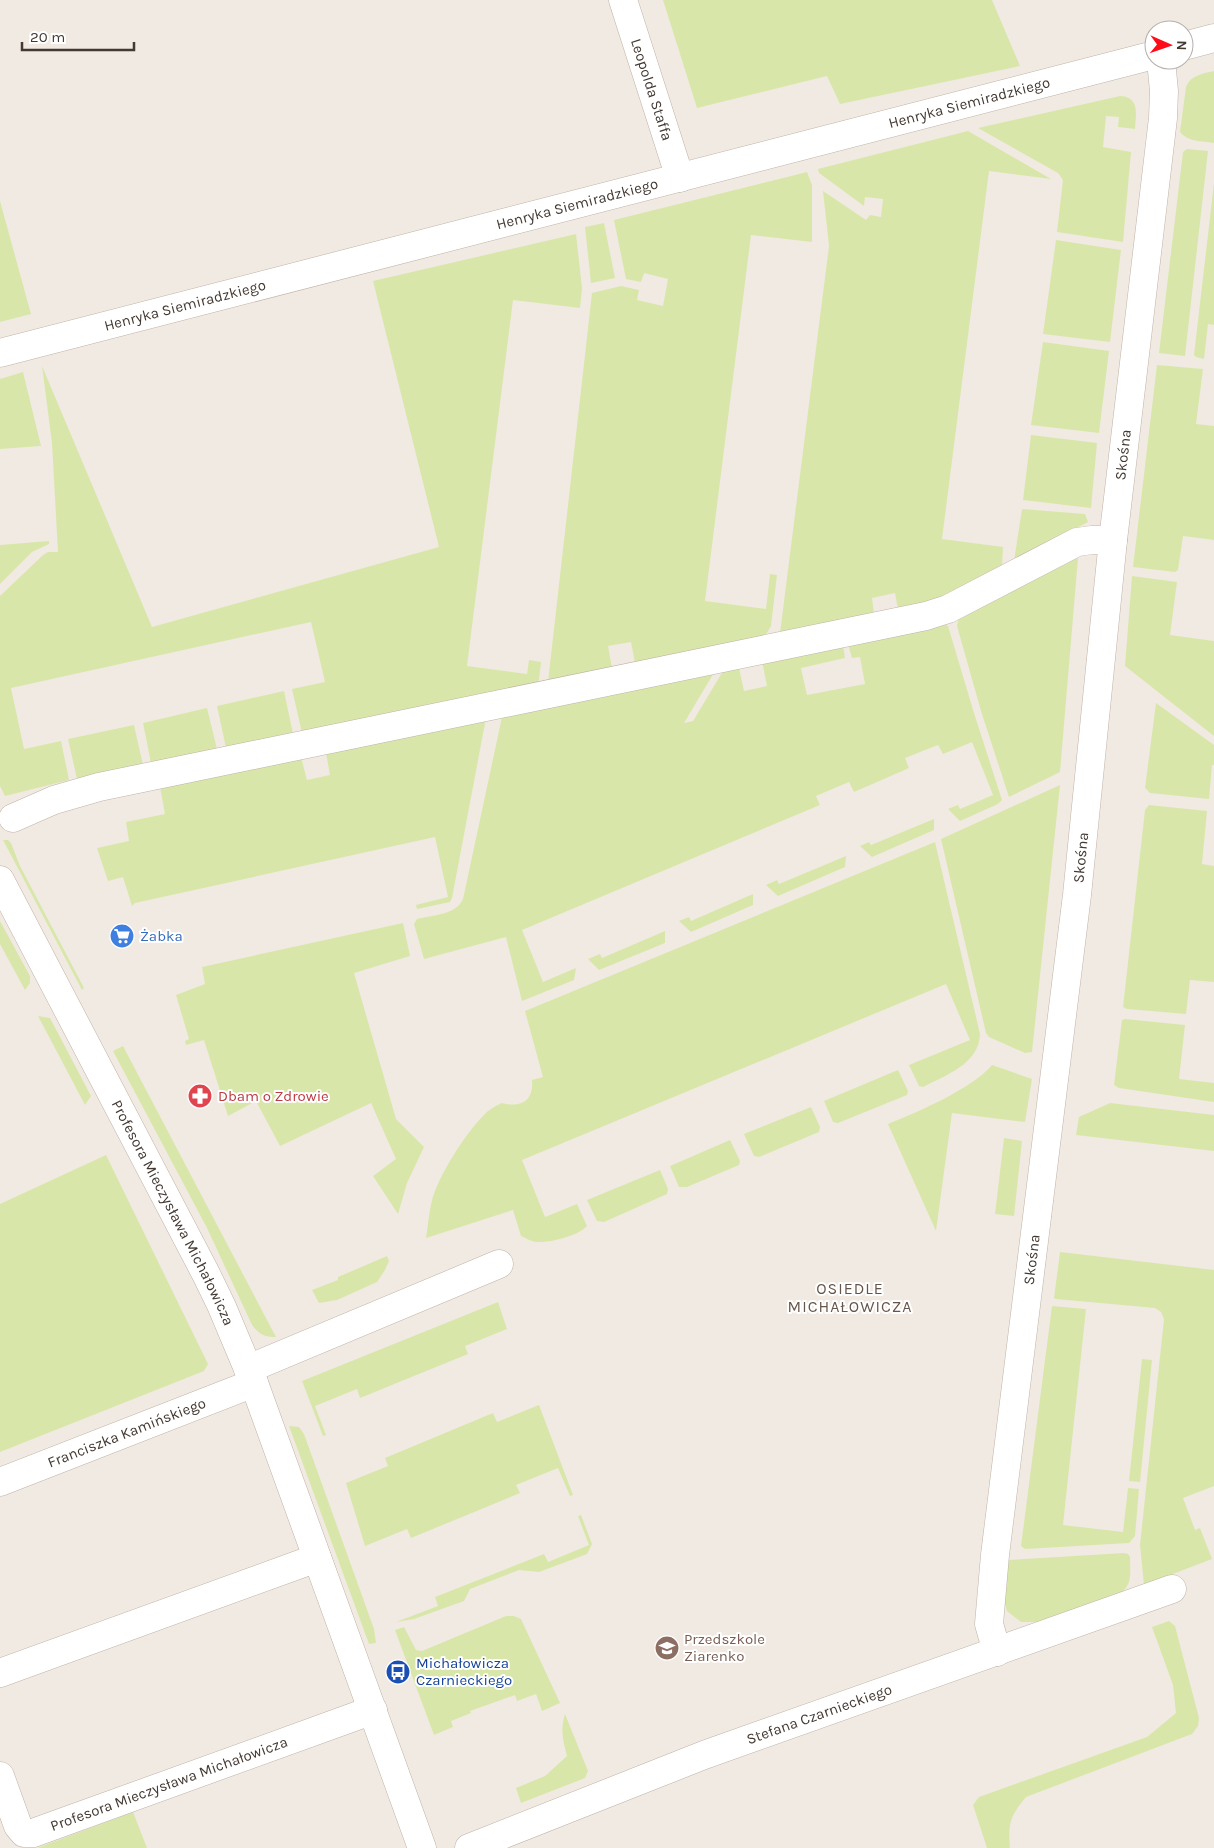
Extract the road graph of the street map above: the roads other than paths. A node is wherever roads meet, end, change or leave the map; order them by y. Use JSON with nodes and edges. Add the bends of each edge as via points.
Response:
{"nodes":[{"id":1,"x":623,"y":0,"type":"edge"},
{"id":2,"x":1214,"y":38,"type":"edge"},
{"id":3,"x":1194,"y":43,"type":"edge"},
{"id":4,"x":1144,"y":58,"type":"edge"},
{"id":5,"x":1162,"y":70,"type":"edge"},
{"id":6,"x":680,"y":178,"type":"junction"},
{"id":7,"x":0,"y":353,"type":"edge"},
{"id":8,"x":1113,"y":540,"type":"junction"},
{"id":9,"x":13,"y":818,"type":"dead end"},
{"id":10,"x":0,"y":880,"type":"edge"},
{"id":11,"x":499,"y":1264,"type":"dead end"},
{"id":12,"x":251,"y":1376,"type":"junction"},
{"id":13,"x":0,"y":1482,"type":"edge"},
{"id":14,"x":317,"y":1558,"type":"junction"},
{"id":15,"x":1172,"y":1589,"type":"dead end"},
{"id":16,"x":997,"y":1652,"type":"junction"},
{"id":17,"x":0,"y":1673,"type":"edge"},
{"id":18,"x":373,"y":1710,"type":"junction"},
{"id":19,"x":0,"y":1776,"type":"edge"},
{"id":20,"x":422,"y":1848,"type":"edge"},
{"id":21,"x":469,"y":1848,"type":"edge"}],
"edges":[{"from":1,"to":6,"type":"street","name":"Leopolda Staffa"},
{"from":2,"to":3,"type":"street"},
{"from":4,"to":6,"type":"street","name":"Henryka Siemiradzkiego"},
{"from":5,"to":8,"type":"street","name":"Skośna","via":[[1162,118]]},
{"from":6,"to":7,"type":"street","name":"Henryka Siemiradzkiego"},
{"from":8,"to":9,"type":"street","via":[[1077,542],[948,610],[926,616],[99,787],[54,800]]},
{"from":8,"to":16,"type":"street","name":"Skośna","via":[[1077,895],[994,1564],[989,1624]]},
{"from":10,"to":12,"type":"street","name":"Profesora Mieczysława Michałowicza","via":[[206,1274]]},
{"from":11,"to":12,"type":"street","name":"Franciszka Kamińskiego"},
{"from":12,"to":13,"type":"street","name":"Franciszka Kamińskiego"},
{"from":12,"to":14,"type":"street","name":"Profesora Mieczysława Michałowicza"},
{"from":14,"to":17,"type":"street"},
{"from":14,"to":18,"type":"street","name":"Profesora Mieczysława Michałowicza"},
{"from":15,"to":16,"type":"street","name":"Stefana Czarnieckiego"},
{"from":16,"to":21,"type":"street","name":"Stefana Czarnieckiego","via":[[704,1755]]},
{"from":18,"to":19,"type":"street","name":"Profesora Mieczysława Michałowicza","via":[[33,1833],[24,1833],[18,1826]]},
{"from":18,"to":20,"type":"street","name":"Profesora Mieczysława Michałowicza"}]}
